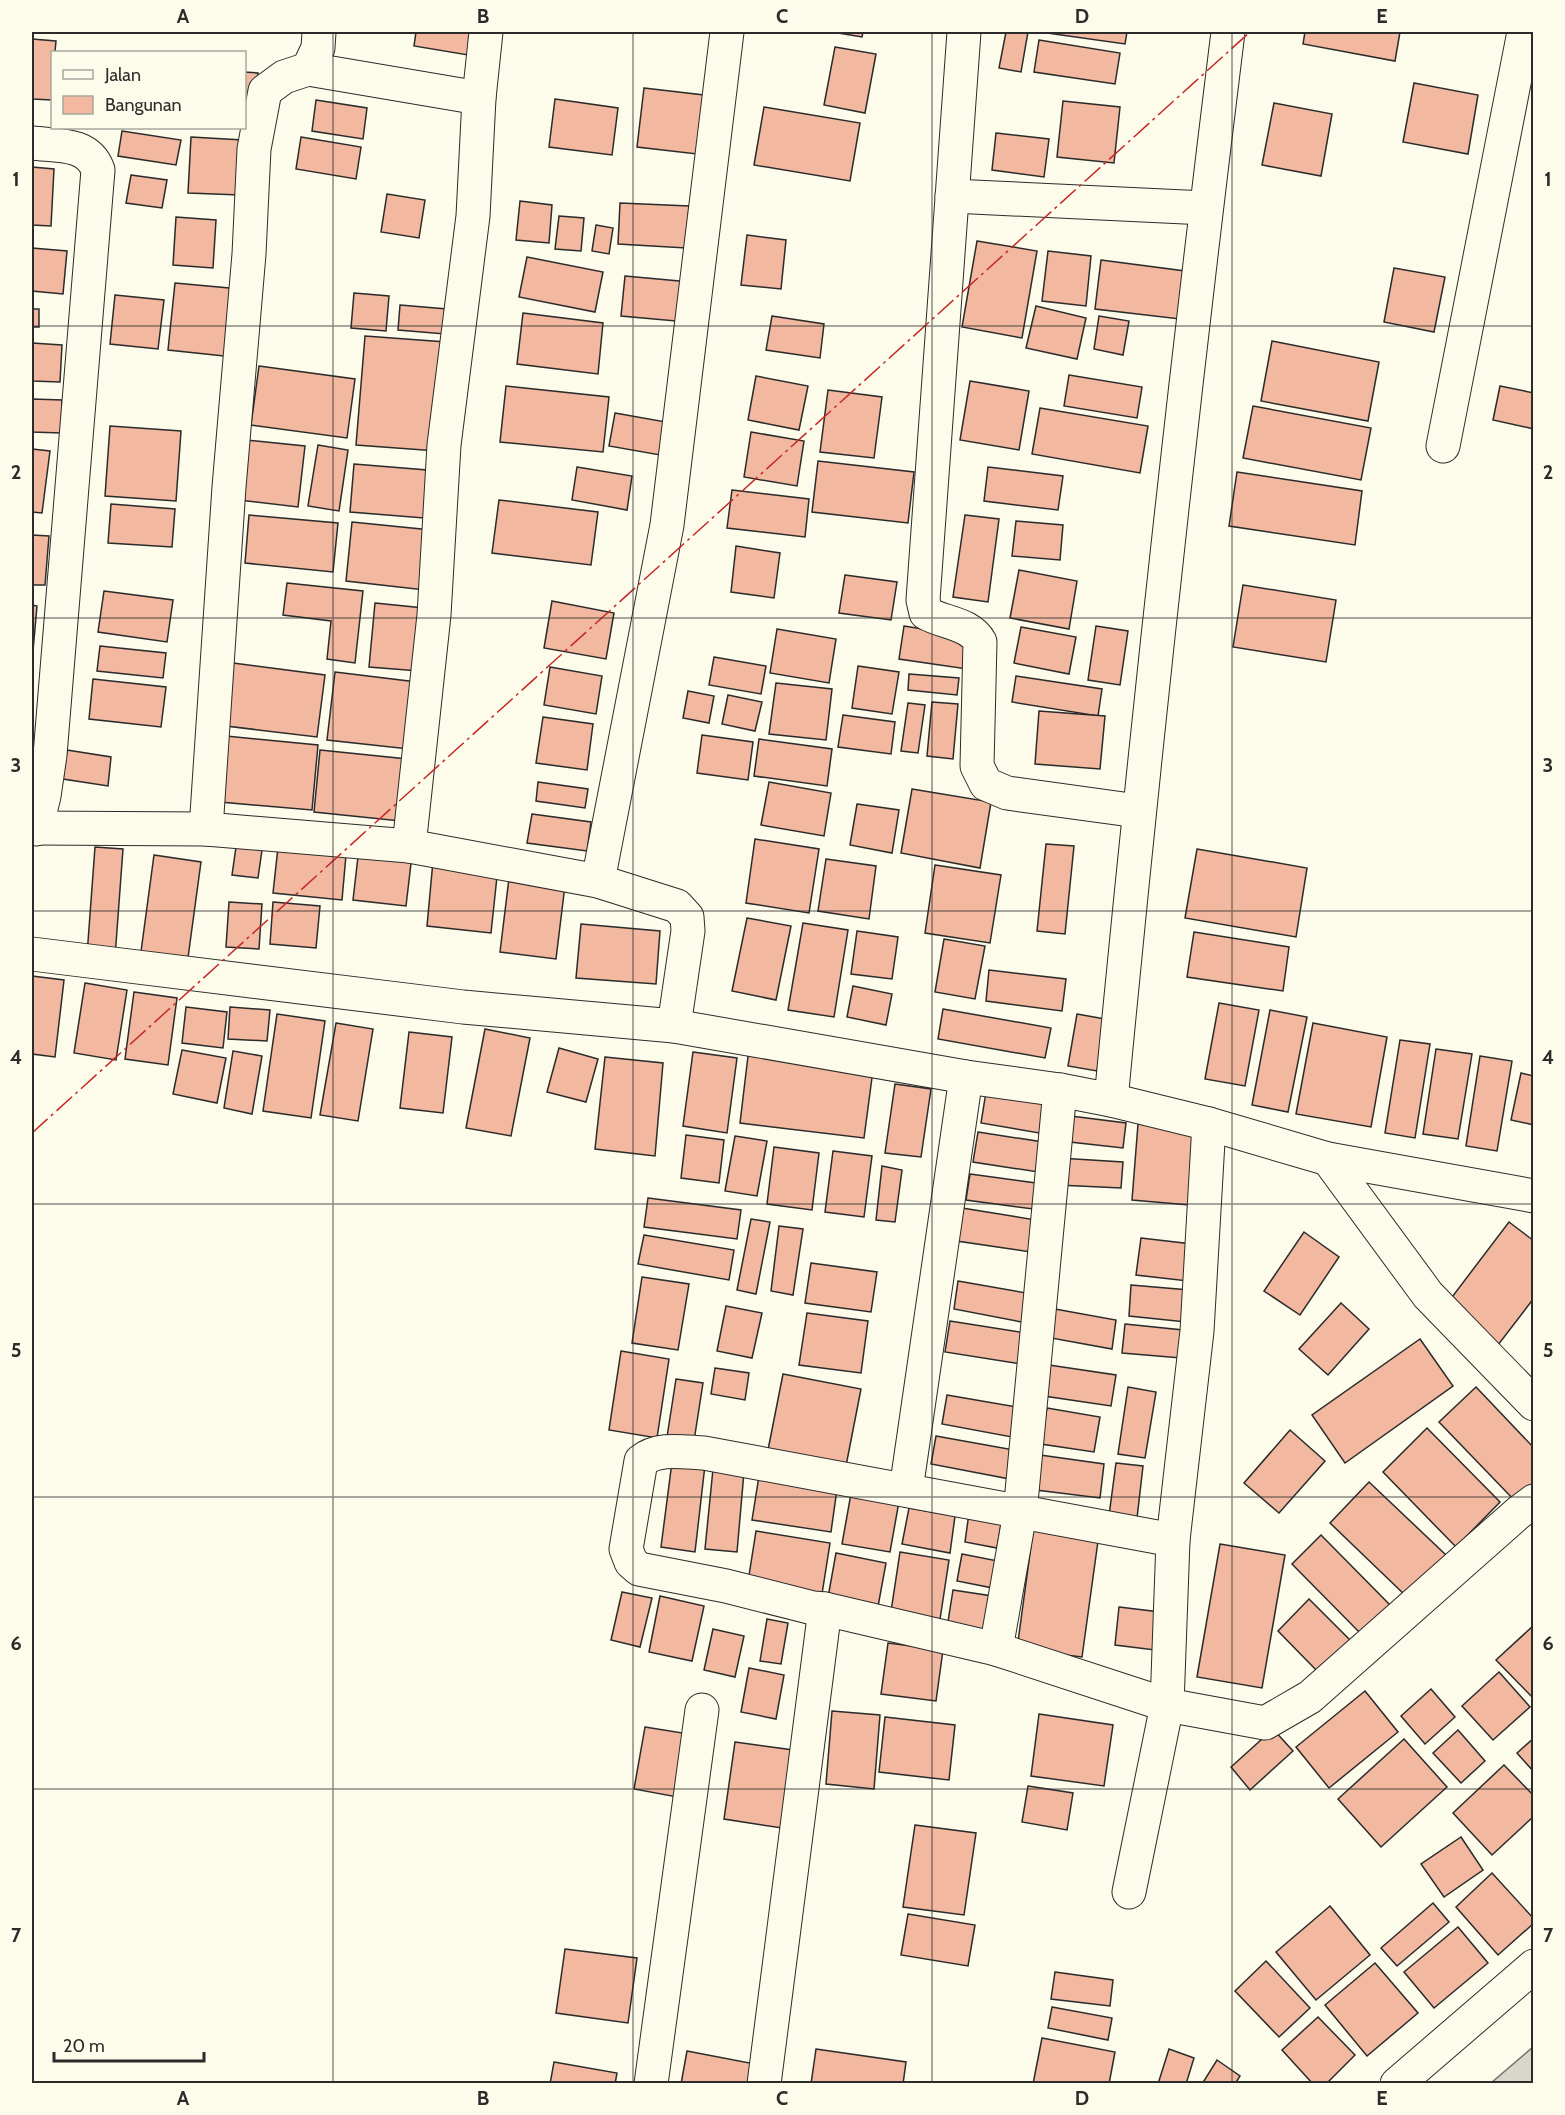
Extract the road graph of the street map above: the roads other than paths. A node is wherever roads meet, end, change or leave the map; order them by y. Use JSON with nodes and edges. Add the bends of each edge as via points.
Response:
{"nodes":[{"id":1,"x":319,"y":32,"type":"edge"},
{"id":2,"x":486,"y":32,"type":"edge"},
{"id":3,"x":727,"y":32,"type":"edge"},
{"id":4,"x":964,"y":32,"type":"edge"},
{"id":5,"x":1228,"y":32,"type":"edge"},
{"id":6,"x":1524,"y":32,"type":"edge"},
{"id":7,"x":308,"y":69,"type":"junction"},
{"id":8,"x":479,"y":98,"type":"junction"},
{"id":9,"x":32,"y":143,"type":"edge"},
{"id":10,"x":952,"y":196,"type":"junction"},
{"id":11,"x":1206,"y":208,"type":"junction"},
{"id":12,"x":1443,"y":446,"type":"dead end"},
{"id":13,"x":1138,"y":811,"type":"junction"},
{"id":14,"x":34,"y":828,"type":"edge"},
{"id":15,"x":206,"y":829,"type":"junction"},
{"id":16,"x":409,"y":846,"type":"junction"},
{"id":17,"x":598,"y":881,"type":"junction"},
{"id":18,"x":32,"y":954,"type":"edge"},
{"id":19,"x":674,"y":1026,"type":"junction"},
{"id":20,"x":966,"y":1077,"type":"junction"},
{"id":21,"x":1060,"y":1090,"type":"junction"},
{"id":22,"x":1111,"y":1100,"type":"junction"},
{"id":23,"x":1209,"y":1124,"type":"junction"},
{"id":24,"x":1328,"y":1159,"type":"junction"},
{"id":25,"x":1533,"y":1196,"type":"edge"},
{"id":26,"x":1533,"y":1404,"type":"edge"},
{"id":27,"x":906,"y":1490,"type":"junction"},
{"id":28,"x":1533,"y":1501,"type":"edge"},
{"id":29,"x":1020,"y":1513,"type":"junction"},
{"id":30,"x":1173,"y":1540,"type":"junction"},
{"id":31,"x":825,"y":1609,"type":"junction"},
{"id":32,"x":996,"y":1649,"type":"junction"},
{"id":33,"x":1167,"y":1705,"type":"junction"},
{"id":34,"x":702,"y":1710,"type":"dead end"},
{"id":35,"x":1130,"y":1892,"type":"dead end"},
{"id":36,"x":1533,"y":1966,"type":"edge"},
{"id":37,"x":651,"y":2084,"type":"edge"},
{"id":38,"x":764,"y":2084,"type":"edge"},
{"id":39,"x":1397,"y":2084,"type":"edge"}],
"edges":[{"from":1,"to":7,"type":"street","via":[[318,48]]},
{"from":2,"to":8,"type":"street"},
{"from":3,"to":17,"type":"street","via":[[667,525]]},
{"from":4,"to":10,"type":"street"},
{"from":5,"to":11,"type":"street"},
{"from":6,"to":12,"type":"street"},
{"from":7,"to":8,"type":"street"},
{"from":7,"to":15,"type":"street","via":[[284,77],[265,90],[254,149]]},
{"from":8,"to":16,"type":"street","via":[[473,216],[444,445],[434,615]]},
{"from":9,"to":14,"type":"street","via":[[81,149],[94,158],[98,170],[50,755]]},
{"from":10,"to":11,"type":"street"},
{"from":10,"to":13,"type":"street","via":[[926,536],[926,613],[968,629],[980,642],[977,766],[986,784],[1007,793]]},
{"from":11,"to":13,"type":"street"},
{"from":13,"to":22,"type":"street"},
{"from":14,"to":15,"type":"street"},
{"from":15,"to":16,"type":"street"},
{"from":16,"to":17,"type":"street"},
{"from":17,"to":19,"type":"street","via":[[677,906],[687,917]]},
{"from":18,"to":19,"type":"street","via":[[463,1007]]},
{"from":19,"to":20,"type":"street"},
{"from":20,"to":21,"type":"street"},
{"from":20,"to":27,"type":"street"},
{"from":21,"to":22,"type":"street"},
{"from":21,"to":29,"type":"street"},
{"from":22,"to":23,"type":"street"},
{"from":23,"to":24,"type":"street"},
{"from":23,"to":30,"type":"street","via":[[1197,1331]]},
{"from":24,"to":25,"type":"street"},
{"from":24,"to":26,"type":"street","via":[[1428,1295]]},
{"from":27,"to":29,"type":"street"},
{"from":27,"to":31,"type":"street","via":[[704,1453],[651,1453],[641,1461],[626,1549],[639,1569]]},
{"from":28,"to":33,"type":"street","via":[[1310,1697],[1290,1710],[1265,1723]]},
{"from":29,"to":30,"type":"street"},
{"from":29,"to":32,"type":"street"},
{"from":30,"to":33,"type":"street"},
{"from":31,"to":32,"type":"street"},
{"from":31,"to":38,"type":"street"},
{"from":32,"to":33,"type":"street"},
{"from":33,"to":35,"type":"street"},
{"from":34,"to":37,"type":"street"},
{"from":36,"to":39,"type":"street"}]}
